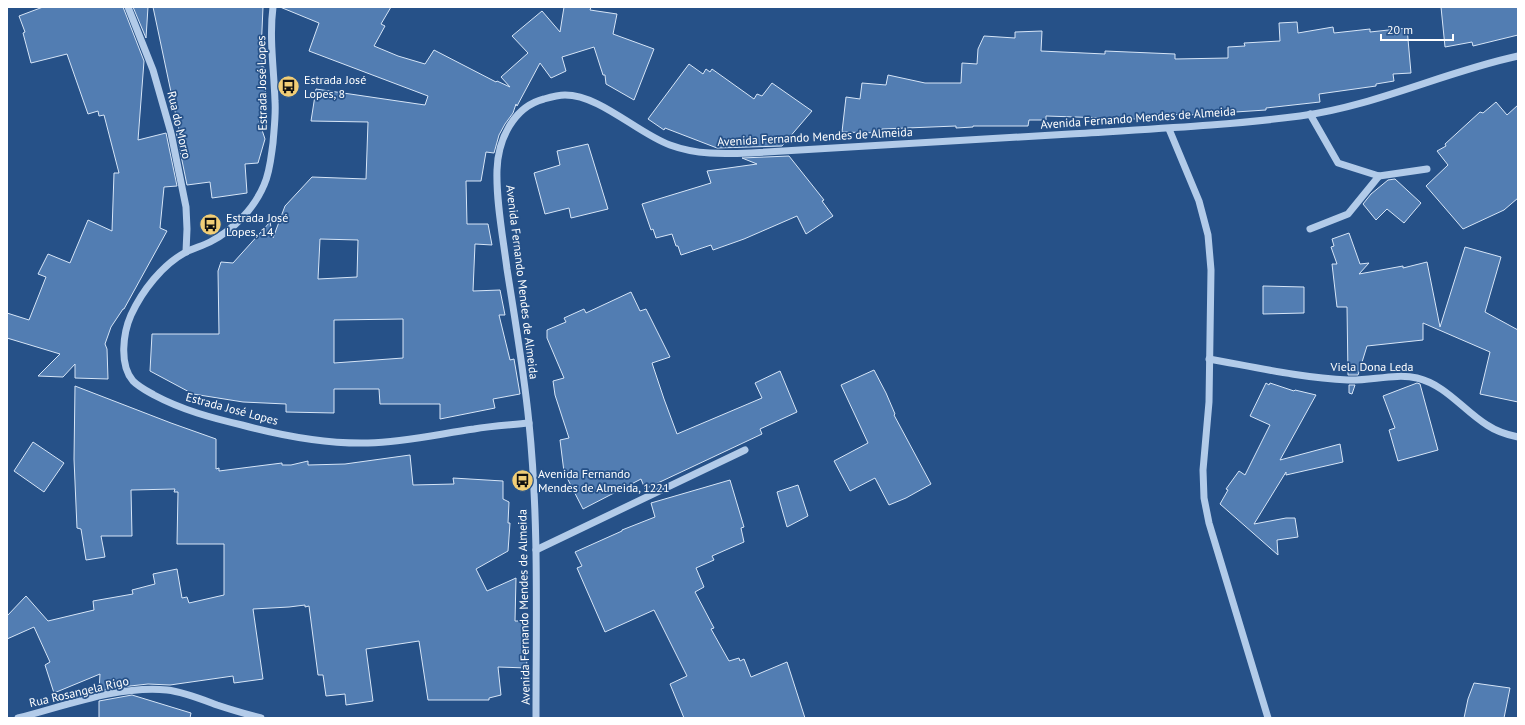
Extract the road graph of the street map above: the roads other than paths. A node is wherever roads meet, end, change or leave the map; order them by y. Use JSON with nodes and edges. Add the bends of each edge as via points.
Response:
{"nodes":[{"id":1,"x":128,"y":7,"type":"edge"},
{"id":2,"x":273,"y":7,"type":"edge"},
{"id":3,"x":1518,"y":56,"type":"edge"},
{"id":4,"x":1310,"y":114,"type":"junction"},
{"id":5,"x":1169,"y":129,"type":"junction"},
{"id":6,"x":1427,"y":169,"type":"dead end"},
{"id":7,"x":1379,"y":176,"type":"junction"},
{"id":8,"x":1310,"y":230,"type":"dead end"},
{"id":9,"x":186,"y":252,"type":"junction"},
{"id":10,"x":1209,"y":360,"type":"junction"},
{"id":11,"x":529,"y":423,"type":"junction"},
{"id":12,"x":1518,"y":436,"type":"edge"},
{"id":13,"x":745,"y":450,"type":"dead end"},
{"id":14,"x":536,"y":550,"type":"junction"},
{"id":15,"x":18,"y":718,"type":"edge"},
{"id":16,"x":261,"y":718,"type":"edge"},
{"id":17,"x":536,"y":718,"type":"edge"},
{"id":18,"x":1268,"y":718,"type":"edge"}],
"edges":[{"from":1,"to":9,"type":"street","name":"Rua do Morro","via":[[153,70],[171,132],[186,207]]},
{"from":2,"to":9,"type":"street","name":"Estrada José Lopes","via":[[274,127],[272,152],[264,185],[248,212],[236,224],[212,241]]},
{"from":3,"to":4,"type":"street","name":"Avenida Fernando Mendes de Almeida","via":[[1491,62],[1387,96]]},
{"from":4,"to":5,"type":"street","name":"Avenida Fernando Mendes de Almeida"},
{"from":4,"to":7,"type":"street","via":[[1338,163]]},
{"from":5,"to":10,"type":"street","via":[[1199,201],[1208,235],[1211,270]]},
{"from":5,"to":11,"type":"street","name":"Avenida Fernando Mendes de Almeida","via":[[714,154],[691,152],[669,145],[647,135],[597,104],[580,98],[566,95],[541,99],[520,112],[508,130],[500,148],[497,169],[503,240]]},
{"from":6,"to":7,"type":"street"},
{"from":7,"to":8,"type":"street","via":[[1348,214]]},
{"from":9,"to":11,"type":"street","name":"Estrada José Lopes","via":[[164,268],[154,280],[131,316],[126,331],[124,351],[127,372],[138,385],[159,397],[191,411],[255,428],[288,436],[339,442],[390,441]]},
{"from":10,"to":12,"type":"street","name":"Viela Dona Leda","via":[[1326,378],[1416,378],[1431,382],[1444,390],[1488,426]]},
{"from":10,"to":18,"type":"street","via":[[1210,402],[1204,498],[1209,524]]},
{"from":11,"to":14,"type":"street","name":"Avenida Fernando Mendes de Almeida"},
{"from":13,"to":14,"type":"street"},
{"from":14,"to":17,"type":"street","name":"Avenida Fernando Mendes de Almeida"},
{"from":15,"to":16,"type":"street","name":"Rua Rosangela Rigo","via":[[116,693],[145,690],[168,690]]}]}
